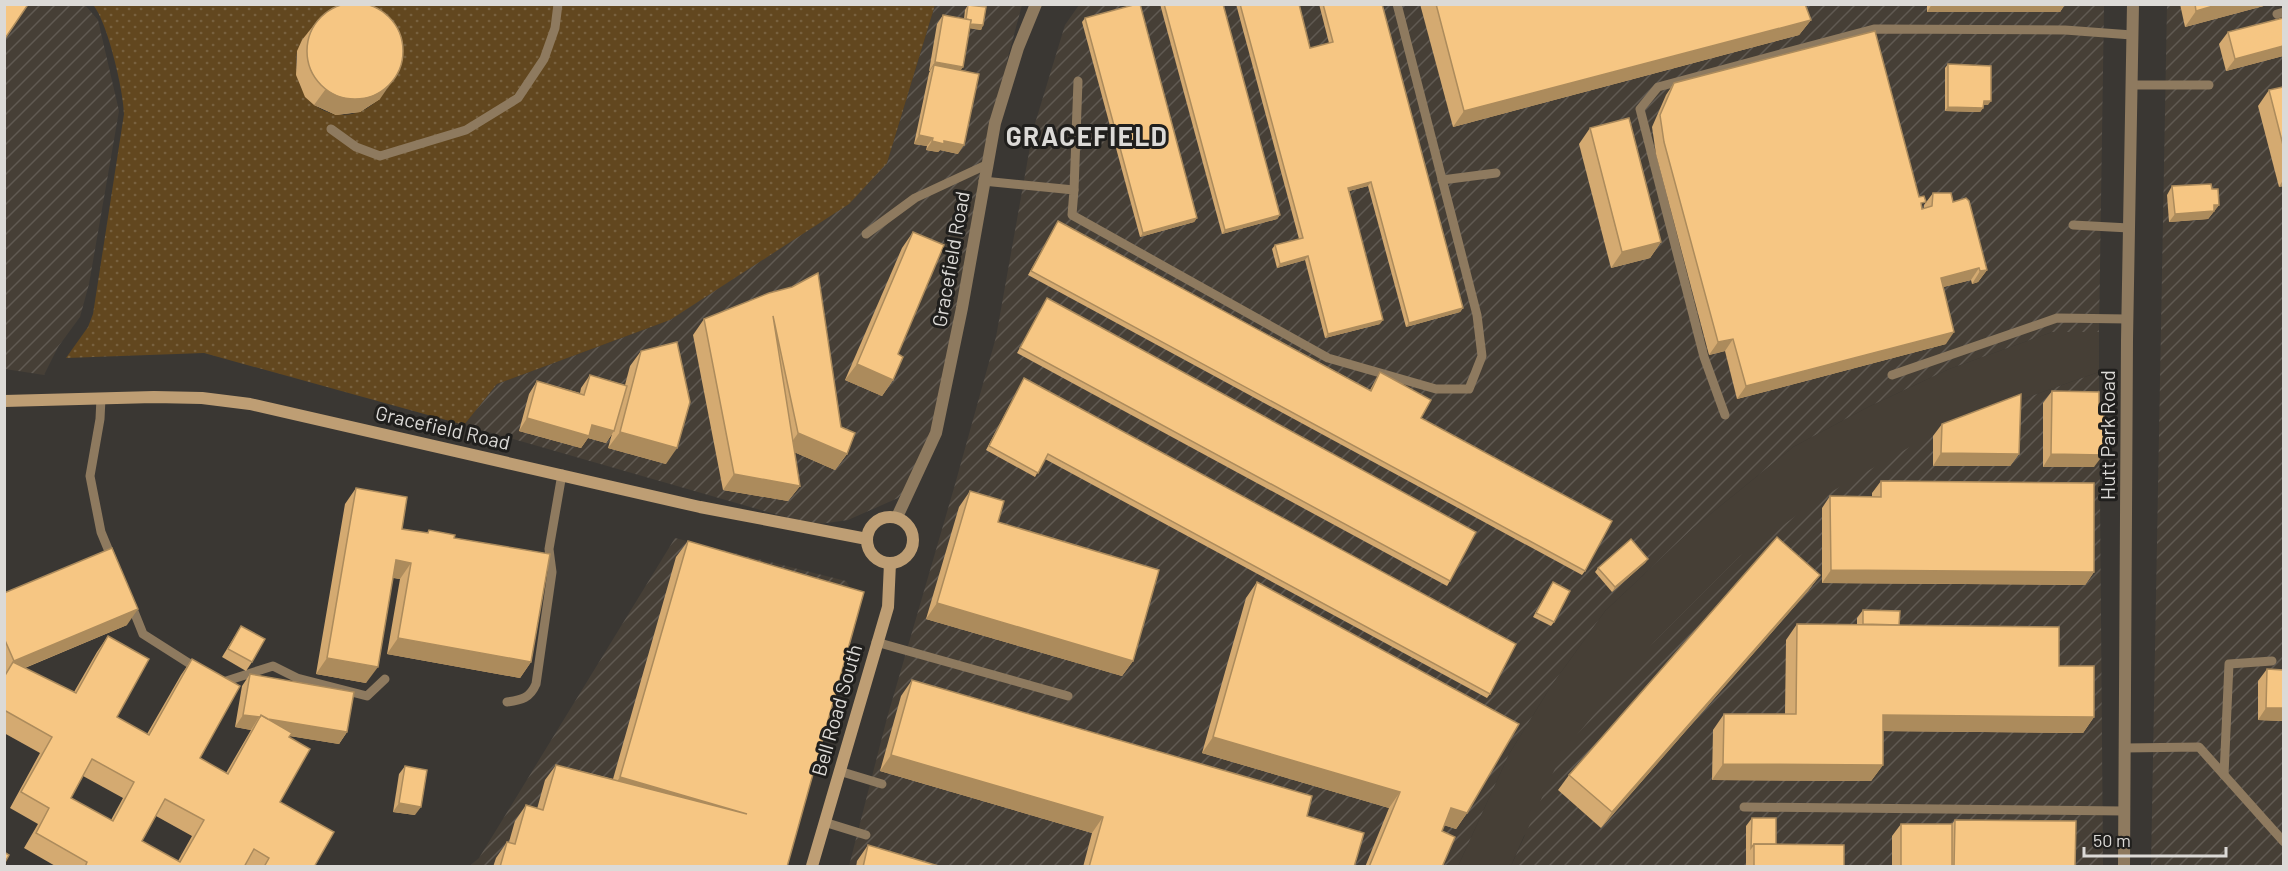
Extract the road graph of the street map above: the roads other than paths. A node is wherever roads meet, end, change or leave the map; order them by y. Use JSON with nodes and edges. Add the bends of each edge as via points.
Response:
{"nodes":[{"id":1,"x":558,"y":4,"type":"edge"},
{"id":2,"x":1036,"y":4,"type":"edge"},
{"id":3,"x":1397,"y":4,"type":"edge"},
{"id":4,"x":2133,"y":4,"type":"edge"},
{"id":5,"x":2132,"y":35,"type":"junction"},
{"id":6,"x":1078,"y":81,"type":"dead end"},
{"id":7,"x":2132,"y":85,"type":"junction"},
{"id":8,"x":2209,"y":85,"type":"dead end"},
{"id":9,"x":331,"y":129,"type":"dead end"},
{"id":10,"x":986,"y":165,"type":"junction"},
{"id":11,"x":1496,"y":173,"type":"dead end"},
{"id":12,"x":1442,"y":180,"type":"junction"},
{"id":13,"x":983,"y":181,"type":"junction"},
{"id":14,"x":1074,"y":190,"type":"junction"},
{"id":15,"x":2073,"y":225,"type":"dead end"},
{"id":16,"x":2129,"y":228,"type":"junction"},
{"id":17,"x":866,"y":234,"type":"dead end"},
{"id":18,"x":2128,"y":319,"type":"junction"},
{"id":19,"x":1892,"y":375,"type":"dead end"},
{"id":20,"x":101,"y":398,"type":"junction"},
{"id":21,"x":4,"y":401,"type":"edge"},
{"id":22,"x":1725,"y":415,"type":"dead end"},
{"id":23,"x":562,"y":474,"type":"junction"},
{"id":24,"x":897,"y":517,"type":"junction"},
{"id":25,"x":867,"y":539,"type":"junction"},
{"id":26,"x":890,"y":563,"type":"junction"},
{"id":27,"x":118,"y":573,"type":"edge"},
{"id":28,"x":126,"y":593,"type":"edge"},
{"id":29,"x":876,"y":642,"type":"junction"},
{"id":30,"x":2272,"y":661,"type":"dead end"},
{"id":31,"x":385,"y":679,"type":"dead end"},
{"id":32,"x":1068,"y":696,"type":"dead end"},
{"id":33,"x":507,"y":702,"type":"dead end"},
{"id":34,"x":2125,"y":748,"type":"junction"},
{"id":35,"x":839,"y":771,"type":"junction"},
{"id":36,"x":2224,"y":775,"type":"junction"},
{"id":37,"x":882,"y":784,"type":"dead end"},
{"id":38,"x":1744,"y":807,"type":"dead end"},
{"id":39,"x":2124,"y":812,"type":"junction"},
{"id":40,"x":824,"y":822,"type":"junction"},
{"id":41,"x":866,"y":835,"type":"dead end"},
{"id":42,"x":2283,"y":842,"type":"edge"},
{"id":43,"x":812,"y":867,"type":"edge"},
{"id":44,"x":2124,"y":867,"type":"edge"}],
"edges":[{"from":1,"to":9,"type":"lane","via":[[555,28],[544,59],[518,98],[466,130],[380,156],[356,147]]},
{"from":2,"to":10,"type":"street","name":"Gracefield Road","via":[[1010,74]]},
{"from":3,"to":12,"type":"lane"},
{"from":4,"to":5,"type":"street","name":"Hutt Park Road"},
{"from":5,"to":7,"type":"street","name":"Hutt Park Road"},
{"from":5,"to":22,"type":"lane","via":[[2065,30],[1874,29],[1658,87],[1640,109],[1701,347]]},
{"from":6,"to":14,"type":"lane"},
{"from":7,"to":8,"type":"lane"},
{"from":7,"to":16,"type":"street","name":"Hutt Park Road"},
{"from":10,"to":13,"type":"street","name":"Gracefield Road"},
{"from":10,"to":17,"type":"lane","via":[[915,198]]},
{"from":11,"to":12,"type":"lane"},
{"from":12,"to":14,"type":"lane","via":[[1477,315],[1482,356],[1469,389],[1436,389],[1328,358],[1072,215]]},
{"from":13,"to":14,"type":"lane"},
{"from":13,"to":24,"type":"street","name":"Gracefield Road","via":[[936,433]]},
{"from":15,"to":16,"type":"lane"},
{"from":16,"to":18,"type":"street","name":"Hutt Park Road"},
{"from":18,"to":19,"type":"lane","via":[[2056,318]]},
{"from":18,"to":34,"type":"street","name":"Hutt Park Road"},
{"from":20,"to":21,"type":"main road","name":"Gracefield Road"},
{"from":20,"to":23,"type":"main road","name":"Gracefield Road","via":[[202,398],[250,404]]},
{"from":20,"to":27,"type":"lane","via":[[90,476],[101,532]]},
{"from":23,"to":25,"type":"main road","name":"Gracefield Road","via":[[700,507]]},
{"from":23,"to":33,"type":"lane","via":[[549,549],[552,572],[536,684],[522,700]]},
{"from":24,"to":25,"type":"main road","via":[[888,516],[873,524]]},
{"from":24,"to":26,"type":"main road","via":[[910,527],[914,543],[905,558]]},
{"from":25,"to":26,"type":"main road","via":[[873,555]]},
{"from":26,"to":29,"type":"main road","name":"Bell Road South","via":[[888,607]]},
{"from":28,"to":31,"type":"lane","via":[[143,634],[219,683],[273,666],[297,678],[367,696]]},
{"from":29,"to":32,"type":"lane"},
{"from":29,"to":35,"type":"main road","name":"Bell Road South"},
{"from":30,"to":36,"type":"lane","via":[[2229,664]]},
{"from":34,"to":36,"type":"lane","via":[[2199,747]]},
{"from":34,"to":39,"type":"street","name":"Hutt Park Road"},
{"from":35,"to":37,"type":"lane"},
{"from":35,"to":40,"type":"main road","name":"Bell Road South"},
{"from":36,"to":42,"type":"lane"},
{"from":38,"to":39,"type":"lane"},
{"from":39,"to":44,"type":"street","name":"Hutt Park Road"},
{"from":40,"to":41,"type":"lane"},
{"from":40,"to":43,"type":"main road","name":"Bell Road South"}]}
